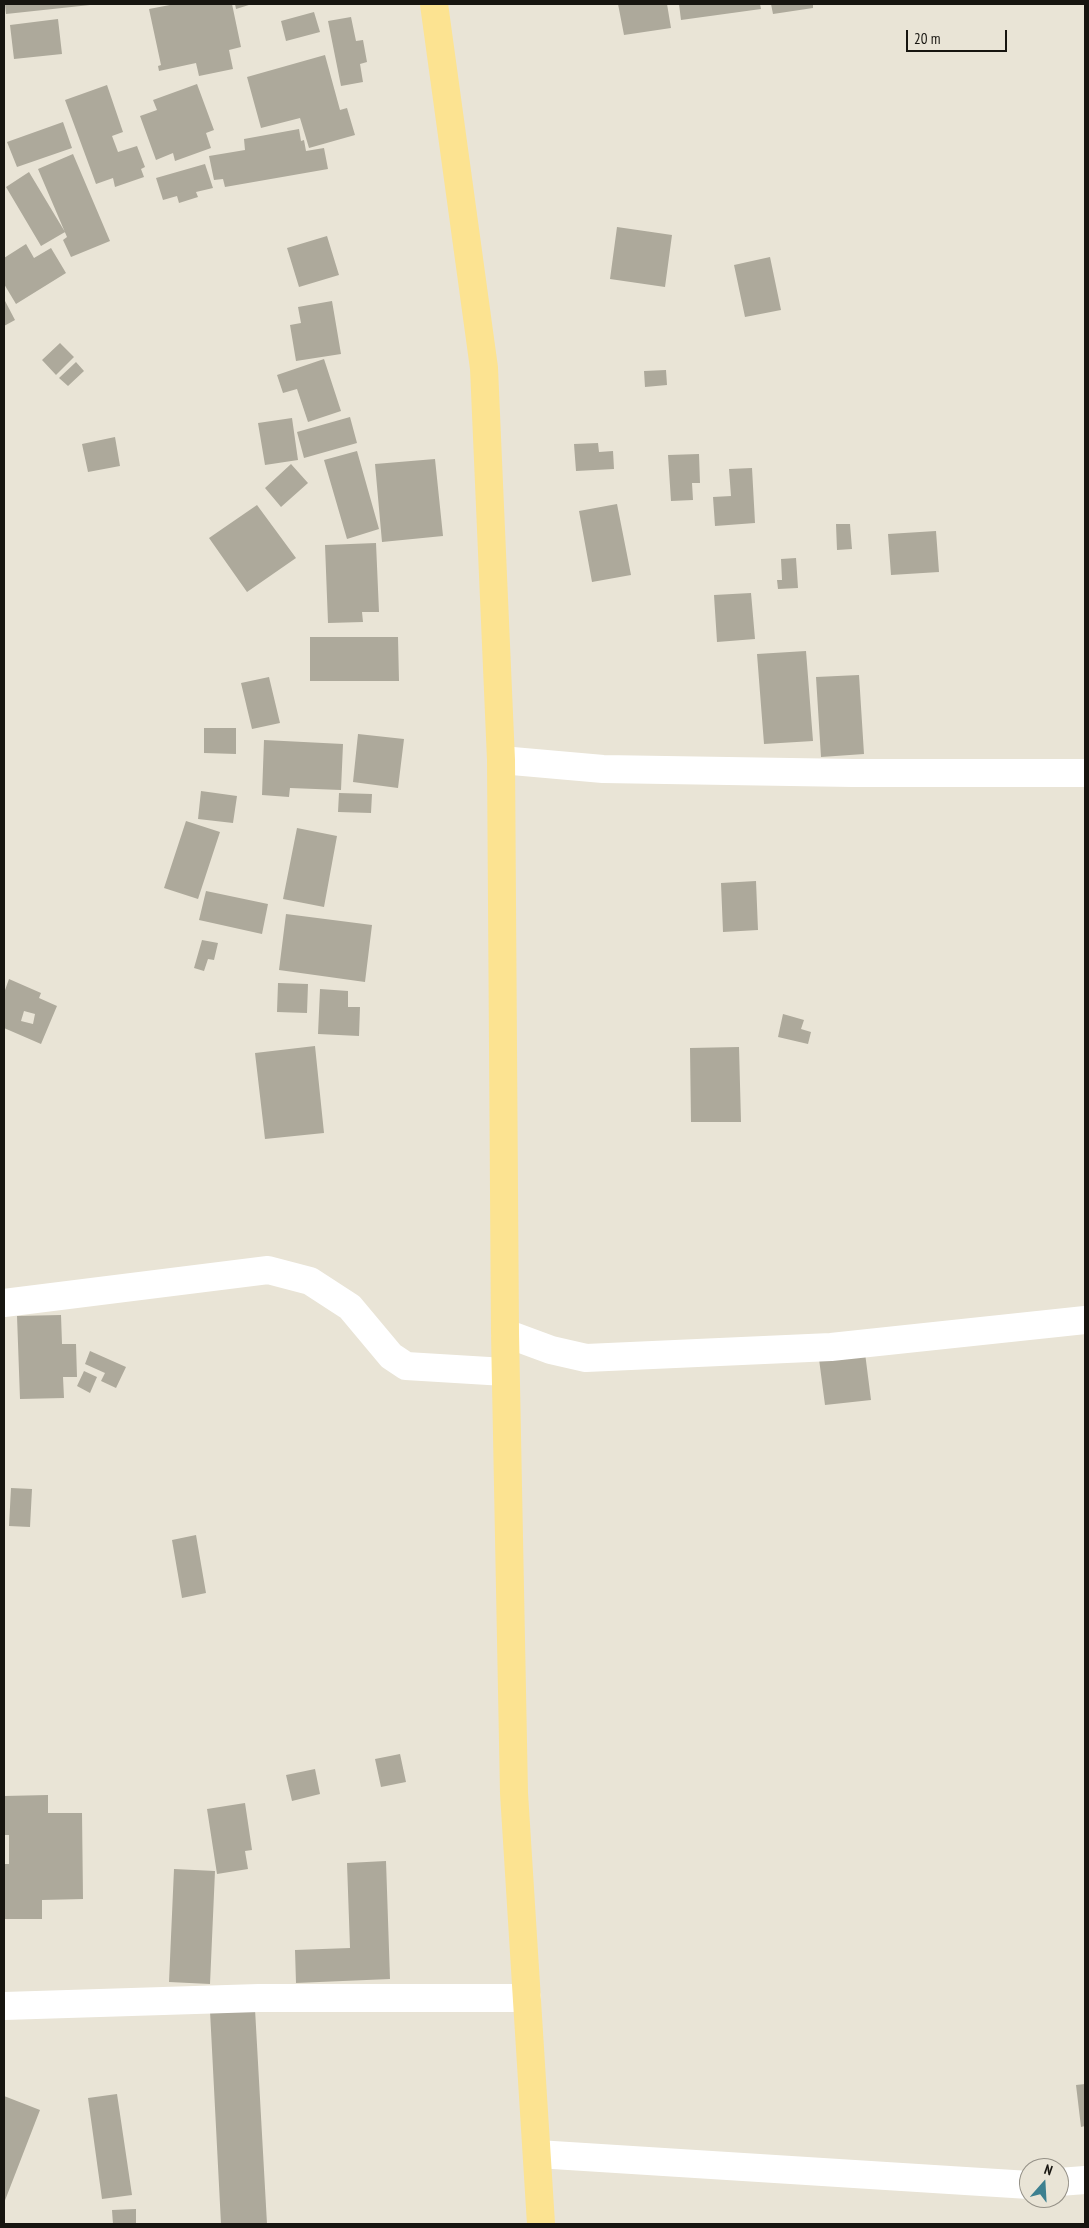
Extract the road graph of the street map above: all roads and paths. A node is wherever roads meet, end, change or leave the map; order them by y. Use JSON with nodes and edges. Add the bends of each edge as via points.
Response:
{"nodes":[{"id":1,"x":434,"y":4,"type":"edge"},
{"id":2,"x":501,"y":760,"type":"junction"},
{"id":3,"x":1085,"y":773,"type":"edge"},
{"id":4,"x":4,"y":1303,"type":"edge"},
{"id":5,"x":1085,"y":1320,"type":"edge"},
{"id":6,"x":505,"y":1333,"type":"junction"},
{"id":7,"x":505,"y":1372,"type":"junction"},
{"id":8,"x":527,"y":1998,"type":"junction"},
{"id":9,"x":4,"y":2006,"type":"edge"},
{"id":10,"x":537,"y":2154,"type":"junction"},
{"id":11,"x":1085,"y":2180,"type":"edge"},
{"id":12,"x":1069,"y":2181,"type":"edge"},
{"id":13,"x":1019,"y":2184,"type":"edge"},
{"id":14,"x":542,"y":2224,"type":"edge"}],
"edges":[{"from":1,"to":2,"type":"main road","via":[[484,368]]},
{"from":2,"to":3,"type":"street","via":[[603,769]]},
{"from":2,"to":6,"type":"main road"},
{"from":4,"to":7,"type":"street","via":[[268,1270],[310,1281],[350,1307],[391,1356],[406,1366]]},
{"from":5,"to":6,"type":"street","via":[[831,1347],[586,1358],[551,1350]]},
{"from":6,"to":7,"type":"main road"},
{"from":7,"to":8,"type":"main road","via":[[514,1793]]},
{"from":8,"to":9,"type":"street","via":[[258,1998]]},
{"from":8,"to":10,"type":"main road"},
{"from":10,"to":13,"type":"street"},
{"from":10,"to":14,"type":"main road"},
{"from":11,"to":12,"type":"street"}]}
